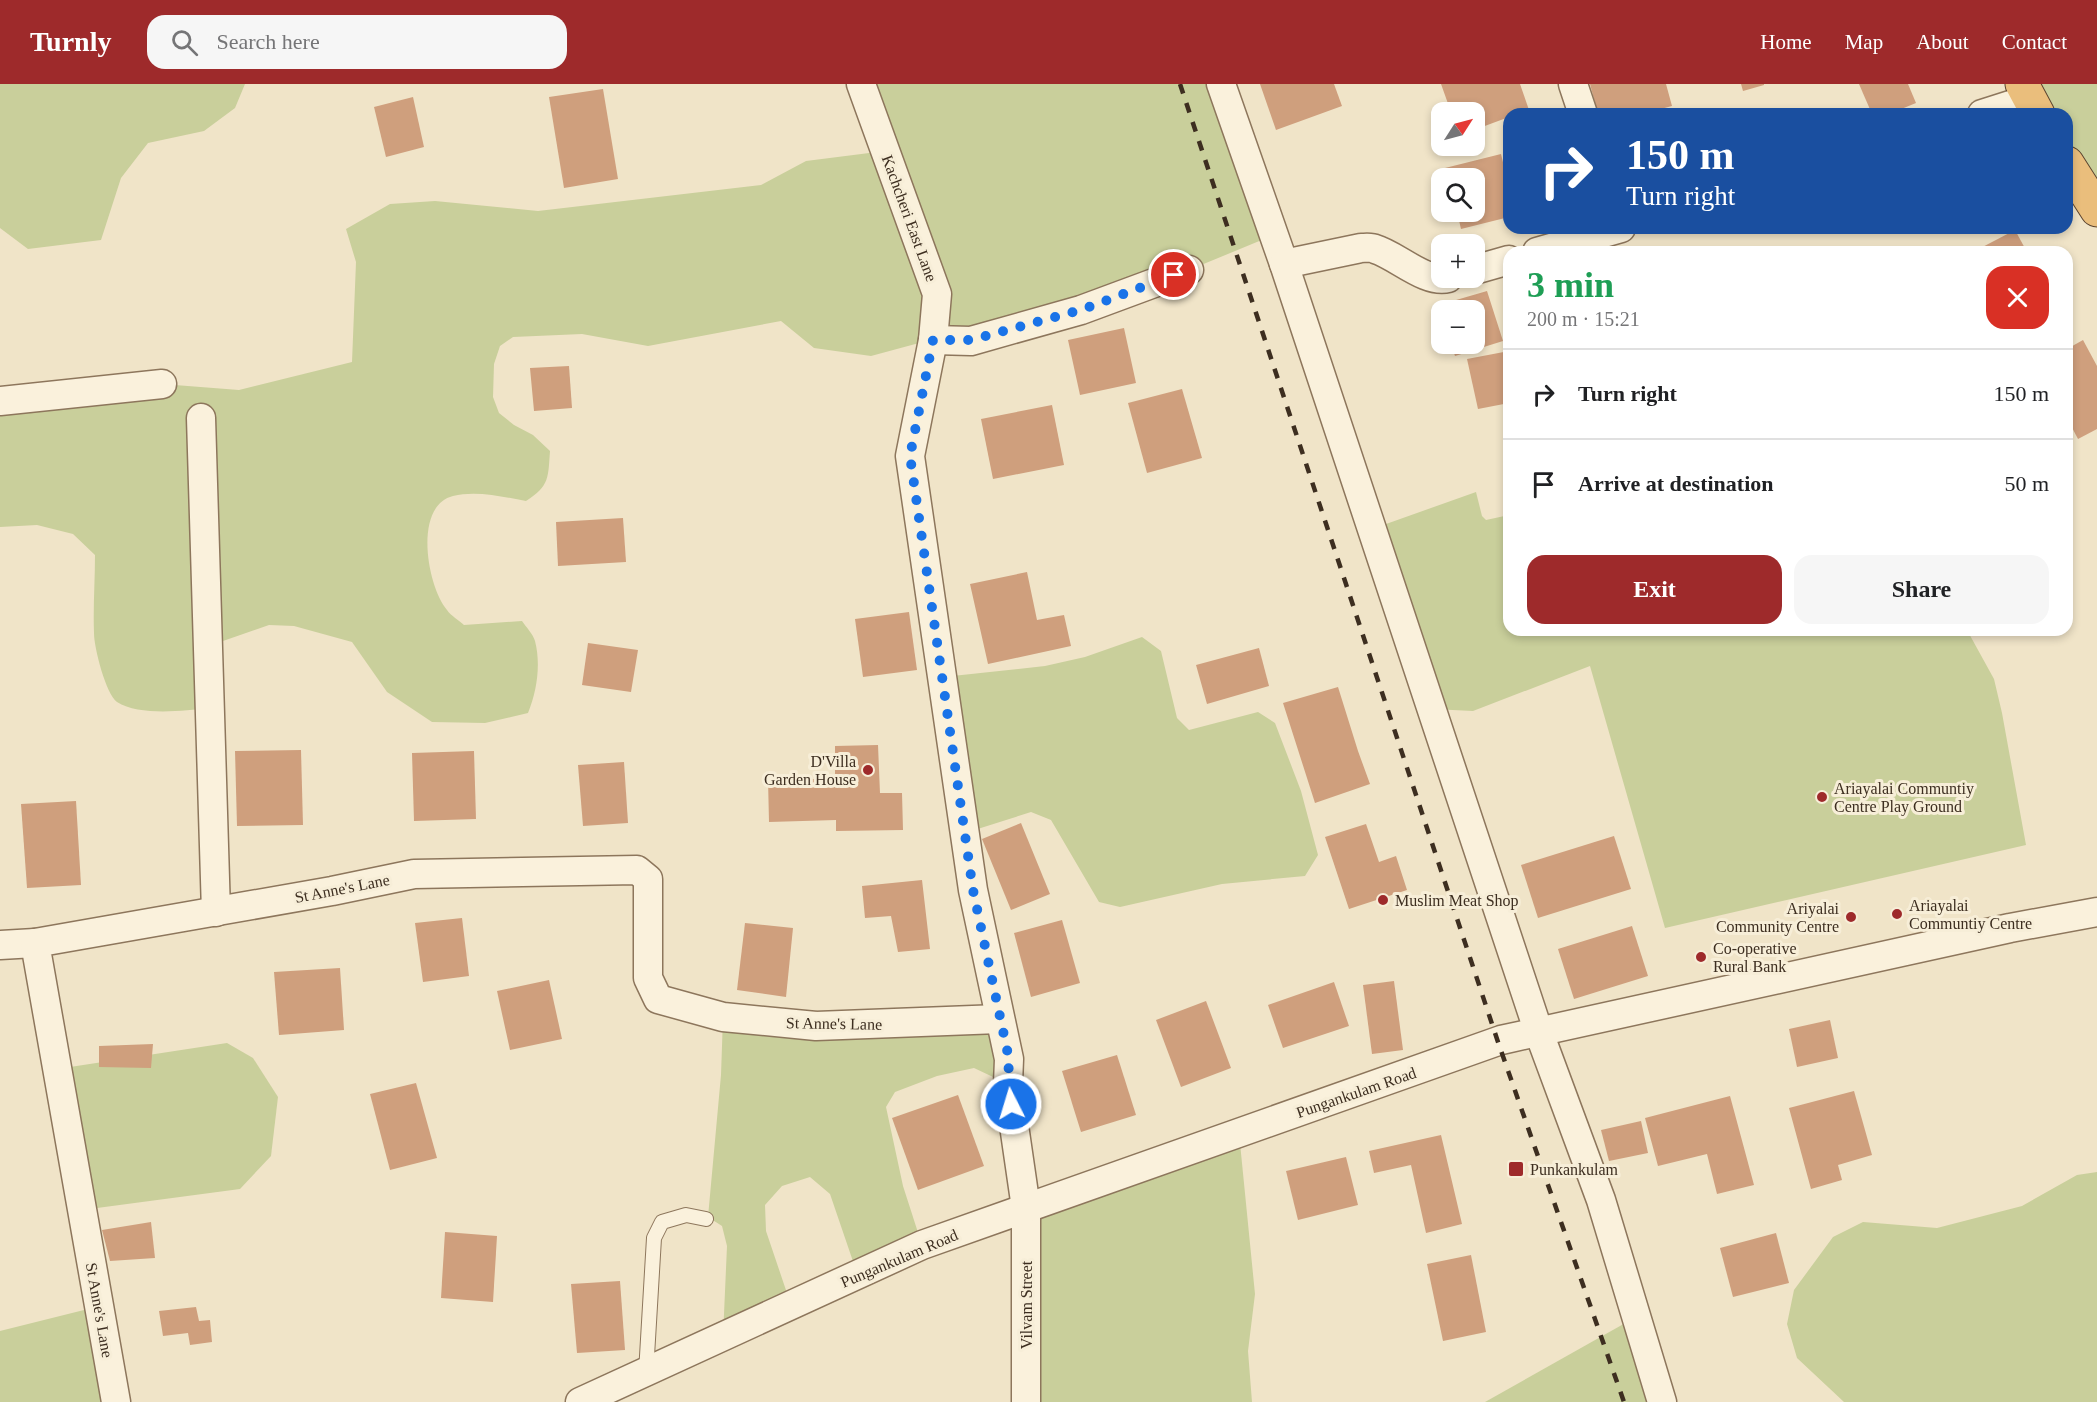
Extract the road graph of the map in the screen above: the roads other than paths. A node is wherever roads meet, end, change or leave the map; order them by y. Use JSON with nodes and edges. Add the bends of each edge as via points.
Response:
{"nodes":[{"id":1,"x":861,"y":84,"type":"edge"},
{"id":2,"x":1221,"y":84,"type":"edge"},
{"id":3,"x":1573,"y":84,"type":"edge"},
{"id":4,"x":2030,"y":99,"type":"edge"},
{"id":5,"x":1581,"y":108,"type":"edge"},
{"id":6,"x":2001,"y":108,"type":"edge"},
{"id":7,"x":2073,"y":172,"type":"edge"},
{"id":8,"x":2097,"y":209,"type":"edge"},
{"id":9,"x":1600,"y":234,"type":"edge"},
{"id":10,"x":1558,"y":246,"type":"edge"},
{"id":11,"x":1503,"y":262,"type":"edge"},
{"id":12,"x":1284,"y":264,"type":"junction"},
{"id":13,"x":1485,"y":267,"type":"edge"},
{"id":14,"x":1189,"y":270,"type":"dead end"},
{"id":15,"x":1431,"y":276,"type":"edge"},
{"id":16,"x":933,"y":340,"type":"junction"},
{"id":17,"x":162,"y":384,"type":"dead end"},
{"id":18,"x":0,"y":401,"type":"edge"},
{"id":19,"x":201,"y":418,"type":"dead end"},
{"id":20,"x":216,"y":912,"type":"junction"},
{"id":21,"x":2097,"y":912,"type":"edge"},
{"id":22,"x":35,"y":943,"type":"junction"},
{"id":23,"x":0,"y":945,"type":"edge"},
{"id":24,"x":999,"y":1020,"type":"junction"},
{"id":25,"x":1538,"y":1030,"type":"junction"},
{"id":26,"x":1026,"y":1208,"type":"junction"},
{"id":27,"x":706,"y":1220,"type":"dead end"},
{"id":28,"x":646,"y":1373,"type":"junction"},
{"id":29,"x":116,"y":1402,"type":"edge"},
{"id":30,"x":580,"y":1402,"type":"edge"},
{"id":31,"x":1026,"y":1402,"type":"edge"},
{"id":32,"x":1662,"y":1402,"type":"edge"}],
"edges":[{"from":1,"to":16,"type":"street","name":"Kachcheri East Lane","via":[[937,294]]},
{"from":2,"to":12,"type":"street"},
{"from":3,"to":5,"type":"street"},
{"from":4,"to":6,"type":"street"},
{"from":7,"to":8,"type":"highway"},
{"from":9,"to":10,"type":"street"},
{"from":11,"to":13,"type":"street"},
{"from":12,"to":15,"type":"street","via":[[1373,248]]},
{"from":12,"to":25,"type":"street"},
{"from":14,"to":16,"type":"street","via":[[1070,314],[971,340]]},
{"from":16,"to":24,"type":"street","name":"Kachcheri East Lane","via":[[910,456],[973,890]]},
{"from":17,"to":18,"type":"street"},
{"from":19,"to":20,"type":"street"},
{"from":20,"to":22,"type":"street","name":"St Anne's Lane"},
{"from":20,"to":24,"type":"street","name":"St Anne's Lane","via":[[414,874],[637,870],[648,879],[648,978],[657,999],[723,1017],[816,1026]]},
{"from":21,"to":25,"type":"street","name":"Pungankulam Road"},
{"from":22,"to":23,"type":"street"},
{"from":22,"to":29,"type":"street","name":"St Anne's Lane"},
{"from":24,"to":26,"type":"street","name":"Kachcheri East Lane","via":[[1009,1059],[1008,1084]]},
{"from":25,"to":26,"type":"street","name":"Pungankulam Road"},
{"from":25,"to":32,"type":"street","via":[[1601,1200]]},
{"from":26,"to":28,"type":"street","name":"Pungankulam Road","via":[[921,1245]]},
{"from":26,"to":31,"type":"street","name":"Vilvam Street"},
{"from":27,"to":28,"type":"lane","via":[[686,1215],[662,1222],[654,1238]]},
{"from":28,"to":30,"type":"street","name":"Pungankulam Road"}]}
